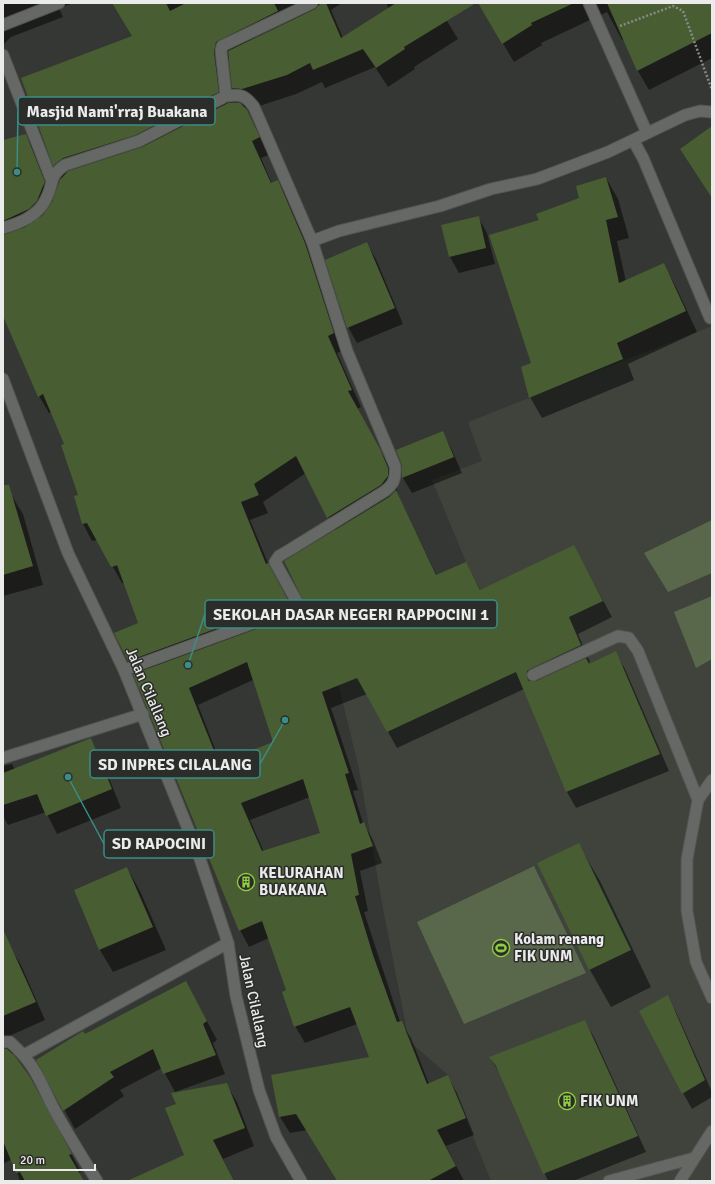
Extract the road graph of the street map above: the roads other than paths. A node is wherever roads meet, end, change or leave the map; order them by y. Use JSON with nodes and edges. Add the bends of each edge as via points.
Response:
{"nodes":[{"id":1,"x":59,"y":3,"type":"edge"},
{"id":2,"x":312,"y":3,"type":"edge"},
{"id":3,"x":588,"y":3,"type":"edge"},
{"id":4,"x":3,"y":25,"type":"edge"},
{"id":5,"x":3,"y":55,"type":"edge"},
{"id":6,"x":226,"y":96,"type":"junction"},
{"id":7,"x":712,"y":112,"type":"edge"},
{"id":8,"x":647,"y":133,"type":"junction"},
{"id":9,"x":633,"y":140,"type":"junction"},
{"id":10,"x":51,"y":179,"type":"junction"},
{"id":11,"x":3,"y":228,"type":"edge"},
{"id":12,"x":312,"y":241,"type":"junction"},
{"id":13,"x":710,"y":318,"type":"dead end"},
{"id":14,"x":3,"y":379,"type":"edge"},
{"id":15,"x":124,"y":670,"type":"junction"},
{"id":16,"x":533,"y":676,"type":"dead end"},
{"id":17,"x":143,"y":714,"type":"junction"},
{"id":18,"x":3,"y":758,"type":"edge"},
{"id":19,"x":712,"y":780,"type":"edge"},
{"id":20,"x":698,"y":800,"type":"junction"},
{"id":21,"x":228,"y":943,"type":"junction"},
{"id":22,"x":712,"y":998,"type":"edge"},
{"id":23,"x":3,"y":1042,"type":"edge"},
{"id":24,"x":24,"y":1055,"type":"junction"},
{"id":25,"x":712,"y":1131,"type":"edge"},
{"id":26,"x":694,"y":1158,"type":"junction"},
{"id":27,"x":96,"y":1181,"type":"edge"},
{"id":28,"x":301,"y":1181,"type":"edge"},
{"id":29,"x":609,"y":1181,"type":"edge"},
{"id":30,"x":680,"y":1181,"type":"edge"}],
"edges":[{"from":1,"to":4,"type":"street"},
{"from":2,"to":6,"type":"street","via":[[222,46]]},
{"from":3,"to":8,"type":"street"},
{"from":5,"to":10,"type":"street"},
{"from":6,"to":10,"type":"street","via":[[139,141],[65,165]]},
{"from":6,"to":12,"type":"street","via":[[239,94],[248,99],[254,107]]},
{"from":7,"to":8,"type":"street","via":[[700,111],[685,115]]},
{"from":8,"to":9,"type":"street"},
{"from":9,"to":12,"type":"street","via":[[584,162],[537,178],[339,231]]},
{"from":9,"to":13,"type":"street","via":[[643,158]]},
{"from":10,"to":11,"type":"street","via":[[46,200],[36,212],[22,222]]},
{"from":12,"to":15,"type":"street","via":[[347,351],[395,466],[396,476],[393,484],[385,492],[279,556],[275,562],[298,602],[294,608]]},
{"from":14,"to":15,"type":"street","name":"Jalan Cilallang","via":[[68,553]]},
{"from":15,"to":17,"type":"street","name":"Jalan Cilallang"},
{"from":16,"to":20,"type":"street","via":[[618,636],[629,638],[638,651]]},
{"from":17,"to":18,"type":"street"},
{"from":17,"to":21,"type":"street","name":"Jalan Cilallang","via":[[200,856]]},
{"from":19,"to":20,"type":"street"},
{"from":20,"to":22,"type":"street","via":[[687,859],[687,911],[696,962]]},
{"from":21,"to":24,"type":"street"},
{"from":21,"to":28,"type":"street","name":"Jalan Cilallang","via":[[236,996],[259,1090],[276,1137]]},
{"from":23,"to":24,"type":"street","via":[[10,1042]]},
{"from":24,"to":27,"type":"street","via":[[39,1075],[53,1108]]},
{"from":25,"to":26,"type":"street"},
{"from":26,"to":29,"type":"street"},
{"from":26,"to":30,"type":"street"}]}
